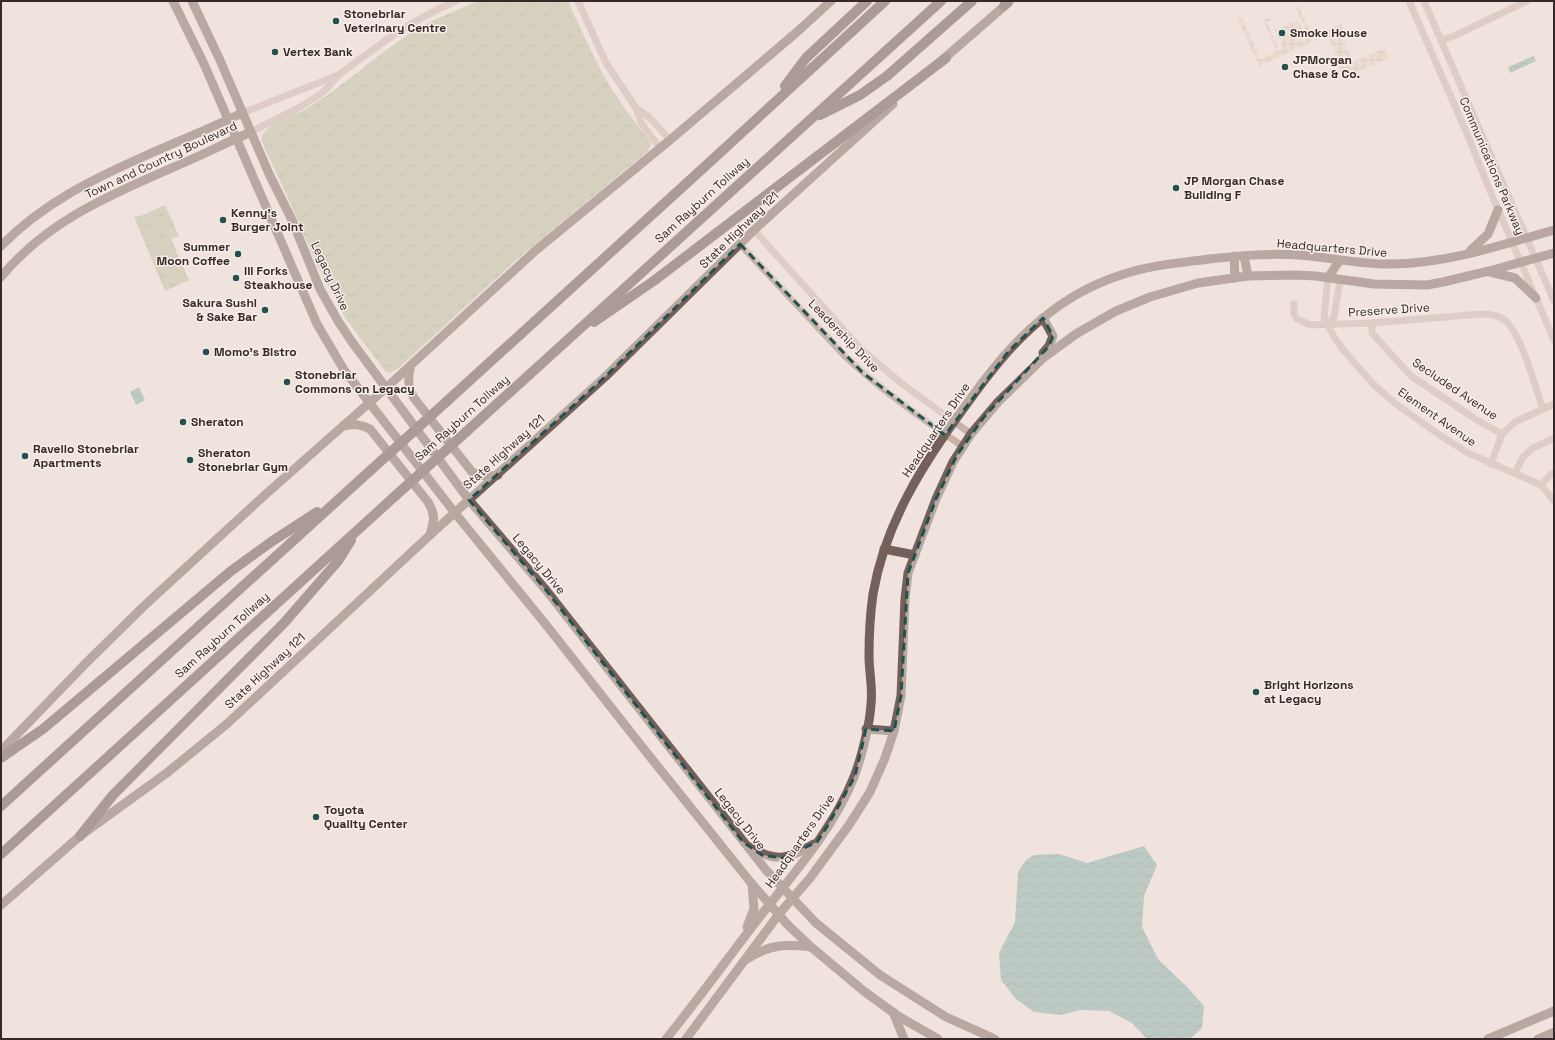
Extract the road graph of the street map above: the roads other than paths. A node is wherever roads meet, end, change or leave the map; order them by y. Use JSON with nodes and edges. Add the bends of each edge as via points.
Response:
{"nodes":[{"id":1,"x":173,"y":1,"type":"edge"},
{"id":2,"x":456,"y":1,"type":"edge"},
{"id":3,"x":578,"y":1,"type":"edge"},
{"id":4,"x":831,"y":1,"type":"edge"},
{"id":5,"x":867,"y":1,"type":"edge"},
{"id":6,"x":885,"y":1,"type":"edge"},
{"id":7,"x":941,"y":1,"type":"edge"},
{"id":8,"x":972,"y":1,"type":"edge"},
{"id":9,"x":1409,"y":1,"type":"edge"},
{"id":10,"x":1424,"y":1,"type":"edge"},
{"id":11,"x":1527,"y":1,"type":"edge"},
{"id":12,"x":196,"y":2,"type":"edge"},
{"id":13,"x":1007,"y":3,"type":"edge"},
{"id":14,"x":178,"y":10,"type":"junction"},
{"id":15,"x":1441,"y":40,"type":"junction"},
{"id":16,"x":946,"y":58,"type":"junction"},
{"id":17,"x":338,"y":76,"type":"junction"},
{"id":18,"x":636,"y":108,"type":"junction"},
{"id":19,"x":768,"y":108,"type":"junction"},
{"id":20,"x":242,"y":113,"type":"junction"},
{"id":21,"x":227,"y":120,"type":"junction"},
{"id":22,"x":808,"y":121,"type":"junction"},
{"id":23,"x":251,"y":132,"type":"junction"},
{"id":24,"x":235,"y":139,"type":"junction"},
{"id":25,"x":670,"y":140,"type":"junction"},
{"id":26,"x":660,"y":148,"type":"junction"},
{"id":27,"x":1498,"y":210,"type":"junction"},
{"id":28,"x":754,"y":230,"type":"junction"},
{"id":29,"x":1554,"y":230,"type":"edge"},
{"id":30,"x":1526,"y":238,"type":"junction"},
{"id":31,"x":1512,"y":242,"type":"junction"},
{"id":32,"x":740,"y":244,"type":"junction"},
{"id":33,"x":1,"y":246,"type":"edge"},
{"id":34,"x":1468,"y":253,"type":"junction"},
{"id":35,"x":1554,"y":253,"type":"edge"},
{"id":36,"x":1234,"y":256,"type":"junction"},
{"id":37,"x":1244,"y":256,"type":"junction"},
{"id":38,"x":1535,"y":258,"type":"junction"},
{"id":39,"x":1339,"y":261,"type":"junction"},
{"id":40,"x":1521,"y":262,"type":"junction"},
{"id":41,"x":1489,"y":271,"type":"junction"},
{"id":42,"x":1248,"y":276,"type":"junction"},
{"id":43,"x":1,"y":277,"type":"edge"},
{"id":44,"x":1235,"y":278,"type":"junction"},
{"id":45,"x":1328,"y":278,"type":"junction"},
{"id":46,"x":1340,"y":280,"type":"junction"},
{"id":47,"x":1536,"y":298,"type":"junction"},
{"id":48,"x":1554,"y":301,"type":"edge"},
{"id":49,"x":1294,"y":304,"type":"dead end"},
{"id":50,"x":1043,"y":318,"type":"junction"},
{"id":51,"x":1372,"y":323,"type":"junction"},
{"id":52,"x":1328,"y":324,"type":"junction"},
{"id":53,"x":1554,"y":340,"type":"edge"},
{"id":54,"x":562,"y":345,"type":"junction"},
{"id":55,"x":411,"y":365,"type":"junction"},
{"id":56,"x":1019,"y":380,"type":"junction"},
{"id":57,"x":386,"y":388,"type":"junction"},
{"id":58,"x":369,"y":402,"type":"junction"},
{"id":59,"x":1554,"y":404,"type":"edge"},
{"id":60,"x":1543,"y":409,"type":"junction"},
{"id":61,"x":954,"y":422,"type":"junction"},
{"id":62,"x":342,"y":427,"type":"junction"},
{"id":63,"x":945,"y":434,"type":"junction"},
{"id":64,"x":971,"y":434,"type":"junction"},
{"id":65,"x":1502,"y":434,"type":"junction"},
{"id":66,"x":1553,"y":439,"type":"edge"},
{"id":67,"x":962,"y":446,"type":"junction"},
{"id":68,"x":1491,"y":464,"type":"junction"},
{"id":69,"x":1515,"y":473,"type":"junction"},
{"id":70,"x":1554,"y":474,"type":"edge"},
{"id":71,"x":498,"y":475,"type":"junction"},
{"id":72,"x":1541,"y":485,"type":"junction"},
{"id":73,"x":345,"y":493,"type":"junction"},
{"id":74,"x":469,"y":500,"type":"junction"},
{"id":75,"x":1554,"y":501,"type":"edge"},
{"id":76,"x":455,"y":513,"type":"junction"},
{"id":77,"x":356,"y":532,"type":"junction"},
{"id":78,"x":430,"y":535,"type":"junction"},
{"id":79,"x":884,"y":549,"type":"junction"},
{"id":80,"x":916,"y":555,"type":"junction"},
{"id":81,"x":866,"y":729,"type":"junction"},
{"id":82,"x":894,"y":731,"type":"junction"},
{"id":83,"x":1,"y":751,"type":"edge"},
{"id":84,"x":1,"y":758,"type":"edge"},
{"id":85,"x":1,"y":806,"type":"edge"},
{"id":86,"x":80,"y":836,"type":"junction"},
{"id":87,"x":743,"y":842,"type":"junction"},
{"id":88,"x":816,"y":842,"type":"junction"},
{"id":89,"x":1,"y":854,"type":"edge"},
{"id":90,"x":752,"y":884,"type":"junction"},
{"id":91,"x":783,"y":888,"type":"junction"},
{"id":92,"x":792,"y":897,"type":"junction"},
{"id":93,"x":770,"y":904,"type":"junction"},
{"id":94,"x":1,"y":905,"type":"edge"},
{"id":95,"x":779,"y":914,"type":"junction"},
{"id":96,"x":741,"y":940,"type":"junction"},
{"id":97,"x":811,"y":947,"type":"junction"},
{"id":98,"x":743,"y":962,"type":"junction"},
{"id":99,"x":1554,"y":1011,"type":"edge"},
{"id":100,"x":893,"y":1012,"type":"junction"},
{"id":101,"x":1554,"y":1032,"type":"edge"},
{"id":102,"x":666,"y":1039,"type":"edge"},
{"id":103,"x":686,"y":1039,"type":"edge"},
{"id":104,"x":904,"y":1039,"type":"edge"},
{"id":105,"x":938,"y":1039,"type":"edge"},
{"id":106,"x":994,"y":1039,"type":"edge"},
{"id":107,"x":1488,"y":1039,"type":"edge"},
{"id":108,"x":1538,"y":1039,"type":"edge"}],
"edges":[{"from":1,"to":14,"type":"main road"},
{"from":2,"to":17,"type":"street","name":"Town and Country Boulevard","via":[[410,23]]},
{"from":3,"to":18,"type":"street","via":[[606,63]]},
{"from":4,"to":25,"type":"main road"},
{"from":5,"to":19,"type":"highway","via":[[806,58]]},
{"from":6,"to":19,"type":"highway","name":"Sam Rayburn Tollway"},
{"from":7,"to":22,"type":"highway","name":"Sam Rayburn Tollway"},
{"from":8,"to":22,"type":"highway","via":[[887,76],[860,95]]},
{"from":9,"to":27,"type":"street","name":"Communications Parkway"},
{"from":10,"to":15,"type":"street","name":"Communications Parkway"},
{"from":11,"to":15,"type":"street"},
{"from":12,"to":14,"type":"main road"},
{"from":12,"to":20,"type":"main road","name":"Legacy Drive"},
{"from":13,"to":16,"type":"main road","name":"State Highway 121"},
{"from":14,"to":21,"type":"main road"},
{"from":15,"to":30,"type":"street","name":"Communications Parkway"},
{"from":16,"to":28,"type":"main road","name":"State Highway 121"},
{"from":16,"to":54,"type":"highway","via":[[654,280]]},
{"from":17,"to":20,"type":"street","name":"Town and Country Boulevard"},
{"from":17,"to":23,"type":"street","name":"Town and Country Boulevard","via":[[324,92]]},
{"from":18,"to":25,"type":"street","via":[[650,117]]},
{"from":18,"to":26,"type":"street","via":[[641,123]]},
{"from":19,"to":73,"type":"highway","name":"Sam Rayburn Tollway","bridge":true},
{"from":20,"to":21,"type":"main road","name":"Town and Country Boulevard"},
{"from":20,"to":23,"type":"main road","name":"Legacy Drive"},
{"from":21,"to":24,"type":"main road"},
{"from":21,"to":33,"type":"main road","name":"Town and Country Boulevard","via":[[85,183],[44,209]]},
{"from":22,"to":54,"type":"highway","name":"Sam Rayburn Tollway"},
{"from":23,"to":24,"type":"main road","name":"Town and Country Boulevard"},
{"from":23,"to":57,"type":"main road","name":"Legacy Drive","via":[[292,220],[320,289],[348,336]]},
{"from":24,"to":43,"type":"main road","name":"Town and Country Boulevard","via":[[79,212],[38,240]]},
{"from":24,"to":58,"type":"main road","via":[[317,324],[344,370]]},
{"from":25,"to":26,"type":"main road"},
{"from":26,"to":55,"type":"main road","via":[[535,251]]},
{"from":27,"to":31,"type":"street","name":"Communications Parkway"},
{"from":27,"to":34,"type":"main road","via":[[1488,234]]},
{"from":28,"to":32,"type":"main road","name":"State Highway 121"},
{"from":28,"to":61,"type":"street","name":"Leadership Drive","via":[[860,348],[901,383]]},
{"from":29,"to":30,"type":"main road","name":"Headquarters Drive"},
{"from":30,"to":31,"type":"main road","name":"Headquarters Drive"},
{"from":30,"to":38,"type":"street","name":"Communications Parkway"},
{"from":31,"to":34,"type":"main road","name":"Headquarters Drive"},
{"from":31,"to":40,"type":"street","name":"Communications Parkway"},
{"from":32,"to":63,"type":"street","name":"Leadership Drive","via":[[863,373]]},
{"from":32,"to":71,"type":"main road","name":"State Highway 121","via":[[606,377]]},
{"from":34,"to":39,"type":"main road","name":"Headquarters Drive","via":[[1437,261],[1398,264],[1370,265]]},
{"from":35,"to":38,"type":"main road"},
{"from":36,"to":37,"type":"main road","name":"Headquarters Drive"},
{"from":36,"to":44,"type":"main road"},
{"from":36,"to":50,"type":"main road","name":"Headquarters Drive","via":[[1177,262],[1123,274],[1095,285]]},
{"from":37,"to":39,"type":"main road","name":"Headquarters Drive","via":[[1291,254]]},
{"from":37,"to":42,"type":"main road"},
{"from":38,"to":40,"type":"main road"},
{"from":38,"to":48,"type":"street","name":"Communications Parkway"},
{"from":39,"to":45,"type":"main road"},
{"from":39,"to":46,"type":"main road"},
{"from":40,"to":41,"type":"main road"},
{"from":40,"to":47,"type":"street","name":"Communications Parkway"},
{"from":41,"to":46,"type":"main road","via":[[1427,285],[1387,285]]},
{"from":41,"to":47,"type":"main road","via":[[1515,278]]},
{"from":42,"to":44,"type":"main road"},
{"from":42,"to":45,"type":"main road","via":[[1296,275]]},
{"from":44,"to":56,"type":"main road","via":[[1198,283],[1150,297],[1116,311],[1054,349]]},
{"from":45,"to":46,"type":"main road"},
{"from":45,"to":52,"type":"street","name":"Element Avenue","via":[[1324,317]]},
{"from":46,"to":52,"type":"street","via":[[1334,317]]},
{"from":47,"to":53,"type":"street","name":"Communications Parkway"},
{"from":49,"to":52,"type":"street","name":"Preserve Drive","via":[[1297,319],[1310,325]]},
{"from":50,"to":56,"type":"main road","via":[[1053,336],[1049,346]]},
{"from":50,"to":61,"type":"main road","name":"Headquarters Drive","via":[[1008,352]]},
{"from":51,"to":52,"type":"street","name":"Preserve Drive"},
{"from":51,"to":60,"type":"street","name":"Preserve Drive","via":[[1482,314],[1499,317],[1513,332],[1530,369]]},
{"from":51,"to":65,"type":"street","name":"Secluded Avenue","via":[[1372,333],[1411,376]]},
{"from":52,"to":68,"type":"street","name":"Element Avenue","via":[[1334,338],[1345,352],[1374,385],[1396,404],[1441,436]]},
{"from":54,"to":77,"type":"highway","name":"Sam Rayburn Tollway","bridge":true},
{"from":55,"to":57,"type":"main road"},
{"from":55,"to":71,"type":"main road","via":[[408,375],[410,392],[472,472],[486,477]]},
{"from":56,"to":64,"type":"main road"},
{"from":57,"to":58,"type":"main road"},
{"from":57,"to":74,"type":"main road","name":"Legacy Drive"},
{"from":58,"to":62,"type":"main road"},
{"from":58,"to":76,"type":"main road"},
{"from":59,"to":60,"type":"street"},
{"from":60,"to":65,"type":"street","via":[[1514,422]]},
{"from":61,"to":63,"type":"main road","name":"Headquarters Drive"},
{"from":61,"to":64,"type":"street","name":"Leadership Drive"},
{"from":62,"to":78,"type":"main road","via":[[353,424],[370,429],[428,502],[435,519]]},
{"from":62,"to":83,"type":"main road","via":[[144,606]]},
{"from":63,"to":67,"type":"street","name":"Leadership Drive"},
{"from":63,"to":79,"type":"main road","name":"Headquarters Drive","via":[[914,483]]},
{"from":64,"to":67,"type":"main road"},
{"from":65,"to":68,"type":"street"},
{"from":66,"to":69,"type":"street","via":[[1533,448],[1523,457]]},
{"from":67,"to":80,"type":"main road","via":[[936,498]]},
{"from":68,"to":69,"type":"street","name":"Element Avenue"},
{"from":69,"to":72,"type":"street","name":"Element Avenue"},
{"from":70,"to":72,"type":"street"},
{"from":71,"to":74,"type":"main road","name":"State Highway 121"},
{"from":72,"to":75,"type":"street","name":"Element Avenue"},
{"from":73,"to":84,"type":"highway","via":[[231,571],[43,729]]},
{"from":73,"to":85,"type":"highway","name":"Sam Rayburn Tollway"},
{"from":74,"to":76,"type":"main road","name":"State Highway 121"},
{"from":74,"to":87,"type":"main road","name":"Legacy Drive","via":[[546,590]]},
{"from":76,"to":78,"type":"main road","name":"State Highway 121"},
{"from":76,"to":90,"type":"main road"},
{"from":77,"to":86,"type":"highway","via":[[338,561],[284,623],[113,795]]},
{"from":77,"to":89,"type":"highway","name":"Sam Rayburn Tollway"},
{"from":78,"to":86,"type":"main road","name":"State Highway 121","via":[[228,723],[168,772]]},
{"from":79,"to":80,"type":"main road"},
{"from":79,"to":81,"type":"main road","name":"Headquarters Drive","via":[[870,616],[871,705]]},
{"from":80,"to":82,"type":"main road","via":[[906,586],[901,696]]},
{"from":81,"to":82,"type":"main road"},
{"from":81,"to":88,"type":"main road","name":"Headquarters Drive","via":[[859,764],[847,794]]},
{"from":82,"to":92,"type":"main road","via":[[885,758],[861,808],[810,878]]},
{"from":86,"to":94,"type":"main road","name":"State Highway 121"},
{"from":87,"to":88,"type":"main road","via":[[762,854],[782,858],[799,853]]},
{"from":87,"to":91,"type":"main road","name":"Legacy Drive"},
{"from":88,"to":91,"type":"main road","name":"Headquarters Drive"},
{"from":90,"to":93,"type":"main road"},
{"from":90,"to":96,"type":"main road","via":[[754,909]]},
{"from":91,"to":92,"type":"main road","name":"Legacy Drive"},
{"from":91,"to":93,"type":"main road","name":"Headquarters Drive"},
{"from":92,"to":95,"type":"main road"},
{"from":92,"to":106,"type":"main road","name":"Legacy Drive","via":[[823,930],[880,975],[940,1014]]},
{"from":93,"to":95,"type":"main road"},
{"from":93,"to":96,"type":"main road","name":"Headquarters Drive"},
{"from":95,"to":97,"type":"main road"},
{"from":95,"to":98,"type":"main road"},
{"from":96,"to":102,"type":"main road","name":"Headquarters Drive"},
{"from":97,"to":98,"type":"main road","via":[[775,946]]},
{"from":97,"to":100,"type":"main road"},
{"from":98,"to":103,"type":"main road"},
{"from":99,"to":107,"type":"main road"},
{"from":100,"to":104,"type":"main road"},
{"from":100,"to":105,"type":"main road"},
{"from":101,"to":108,"type":"main road"}]}
